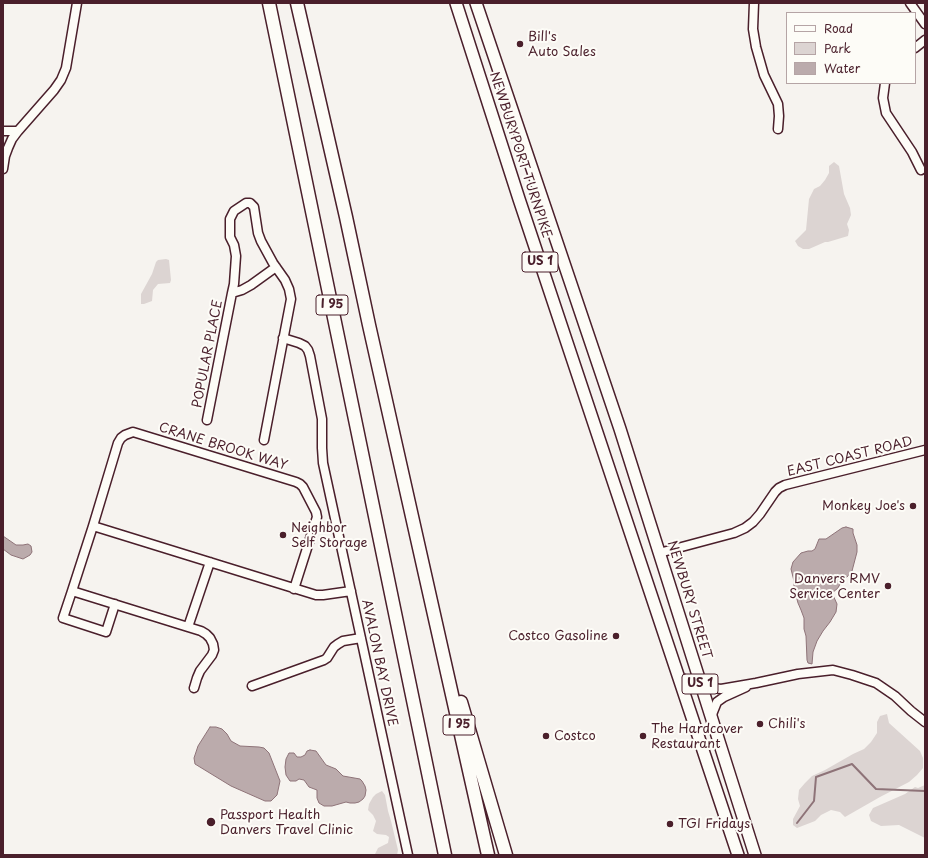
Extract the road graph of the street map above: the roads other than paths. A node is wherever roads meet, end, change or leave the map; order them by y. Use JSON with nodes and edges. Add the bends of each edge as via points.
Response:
{"nodes":[{"id":1,"x":77,"y":3,"type":"edge"},
{"id":2,"x":269,"y":3,"type":"edge"},
{"id":3,"x":297,"y":3,"type":"edge"},
{"id":4,"x":456,"y":3,"type":"edge"},
{"id":5,"x":476,"y":3,"type":"edge"},
{"id":6,"x":754,"y":3,"type":"edge"},
{"id":7,"x":910,"y":3,"type":"edge"},
{"id":8,"x":925,"y":24,"type":"edge"},
{"id":9,"x":925,"y":40,"type":"edge"},
{"id":10,"x":916,"y":47,"type":"edge"},
{"id":11,"x":885,"y":84,"type":"edge"},
{"id":12,"x":778,"y":129,"type":"dead end"},
{"id":13,"x":3,"y":131,"type":"edge"},
{"id":14,"x":18,"y":131,"type":"junction"},
{"id":15,"x":3,"y":169,"type":"edge"},
{"id":16,"x":921,"y":170,"type":"dead end"},
{"id":17,"x":276,"y":267,"type":"junction"},
{"id":18,"x":232,"y":293,"type":"junction"},
{"id":19,"x":283,"y":338,"type":"junction"},
{"id":20,"x":208,"y":420,"type":"dead end"},
{"id":21,"x":264,"y":440,"type":"dead end"},
{"id":22,"x":925,"y":450,"type":"edge"},
{"id":23,"x":647,"y":512,"type":"joint"},
{"id":24,"x":93,"y":526,"type":"junction"},
{"id":25,"x":659,"y":552,"type":"junction"},
{"id":26,"x":210,"y":562,"type":"junction"},
{"id":27,"x":294,"y":589,"type":"junction"},
{"id":28,"x":72,"y":591,"type":"junction"},
{"id":29,"x":351,"y":591,"type":"junction"},
{"id":30,"x":430,"y":594,"type":"junction"},
{"id":31,"x":115,"y":604,"type":"junction"},
{"id":32,"x":188,"y":627,"type":"junction"},
{"id":33,"x":361,"y":638,"type":"junction"},
{"id":34,"x":700,"y":681,"type":"junction"},
{"id":35,"x":756,"y":683,"type":"junction"},
{"id":36,"x":252,"y":686,"type":"dead end"},
{"id":37,"x":194,"y":688,"type":"dead end"},
{"id":38,"x":711,"y":718,"type":"junction"},
{"id":39,"x":925,"y":722,"type":"edge"},
{"id":40,"x":436,"y":811,"type":"junction"},
{"id":41,"x":408,"y":855,"type":"edge"},
{"id":42,"x":438,"y":855,"type":"edge"},
{"id":43,"x":445,"y":855,"type":"edge"},
{"id":44,"x":488,"y":855,"type":"edge"},
{"id":45,"x":506,"y":855,"type":"edge"},
{"id":46,"x":738,"y":855,"type":"edge"},
{"id":47,"x":755,"y":855,"type":"edge"}],
"edges":[{"from":1,"to":14,"type":"street","via":[[66,68],[61,80]]},
{"from":2,"to":40,"type":"highway","number":"I 95"},
{"from":3,"to":30,"type":"highway","number":"I 95"},
{"from":4,"to":46,"type":"main road","name":"NEWBURYPORT TURNPIKE","number":"US 1"},
{"from":5,"to":23,"type":"main road","name":"NEWBURYPORT TURNPIKE","number":"US 1"},
{"from":6,"to":12,"type":"street","via":[[753,29],[756,47],[764,75],[778,104]]},
{"from":7,"to":8,"type":"street"},
{"from":9,"to":10,"type":"street"},
{"from":11,"to":16,"type":"street","via":[[883,98],[886,113]]},
{"from":13,"to":14,"type":"street"},
{"from":14,"to":15,"type":"street","via":[[8,148]]},
{"from":17,"to":18,"type":"street","name":"POPULAR PLACE","via":[[251,286]]},
{"from":17,"to":18,"type":"street","name":"POPULAR PLACE","via":[[258,233],[254,207],[246,203],[234,211],[230,219],[230,237],[236,256]]},
{"from":17,"to":19,"type":"street","name":"POPULAR PLACE","via":[[286,280],[291,299]]},
{"from":18,"to":20,"type":"street","name":"POPULAR PLACE"},
{"from":19,"to":21,"type":"street","name":"POPULAR PLACE"},
{"from":19,"to":29,"type":"street","name":"AVALON BAY DRIVE","via":[[305,346],[310,356],[322,419],[323,463]]},
{"from":22,"to":25,"type":"street","name":"EAST COAST ROAD","via":[[785,485],[775,492],[760,514],[745,528]]},
{"from":23,"to":25,"type":"main road","name":"NEWBURY STREET","number":"US 1"},
{"from":24,"to":26,"type":"street"},
{"from":24,"to":27,"type":"street","name":"CRANE BROOK WAY","via":[[118,443],[124,435],[133,432],[296,482],[303,487],[317,517]]},
{"from":24,"to":28,"type":"street","name":"CRANE BROOK WAY"},
{"from":25,"to":34,"type":"main road","name":"NEWBURY STREET","number":"US 1"},
{"from":26,"to":27,"type":"street"},
{"from":26,"to":32,"type":"street"},
{"from":27,"to":29,"type":"street","via":[[316,595]]},
{"from":28,"to":31,"type":"street"},
{"from":28,"to":31,"type":"street","name":"CRANE BROOK WAY","via":[[63,618],[106,632]]},
{"from":29,"to":33,"type":"street","name":"AVALON BAY DRIVE"},
{"from":30,"to":44,"type":"highway","number":"I 95"},
{"from":30,"to":45,"type":"highway"},
{"from":31,"to":32,"type":"street"},
{"from":32,"to":37,"type":"street","via":[[208,636],[214,650],[200,671]]},
{"from":33,"to":36,"type":"street","via":[[343,641],[334,647],[324,660]]},
{"from":33,"to":41,"type":"street","name":"AVALON BAY DRIVE"},
{"from":34,"to":35,"type":"street","via":[[721,689]]},
{"from":34,"to":38,"type":"main road","name":"NEWBURY STREET","number":"US 1"},
{"from":35,"to":38,"type":"street","via":[[717,702]]},
{"from":35,"to":39,"type":"street","via":[[833,670],[876,683]]},
{"from":38,"to":47,"type":"main road","name":"NEWBURY STREET","number":"US 1"},
{"from":40,"to":42,"type":"highway"},
{"from":40,"to":43,"type":"highway","number":"I 95"}]}
